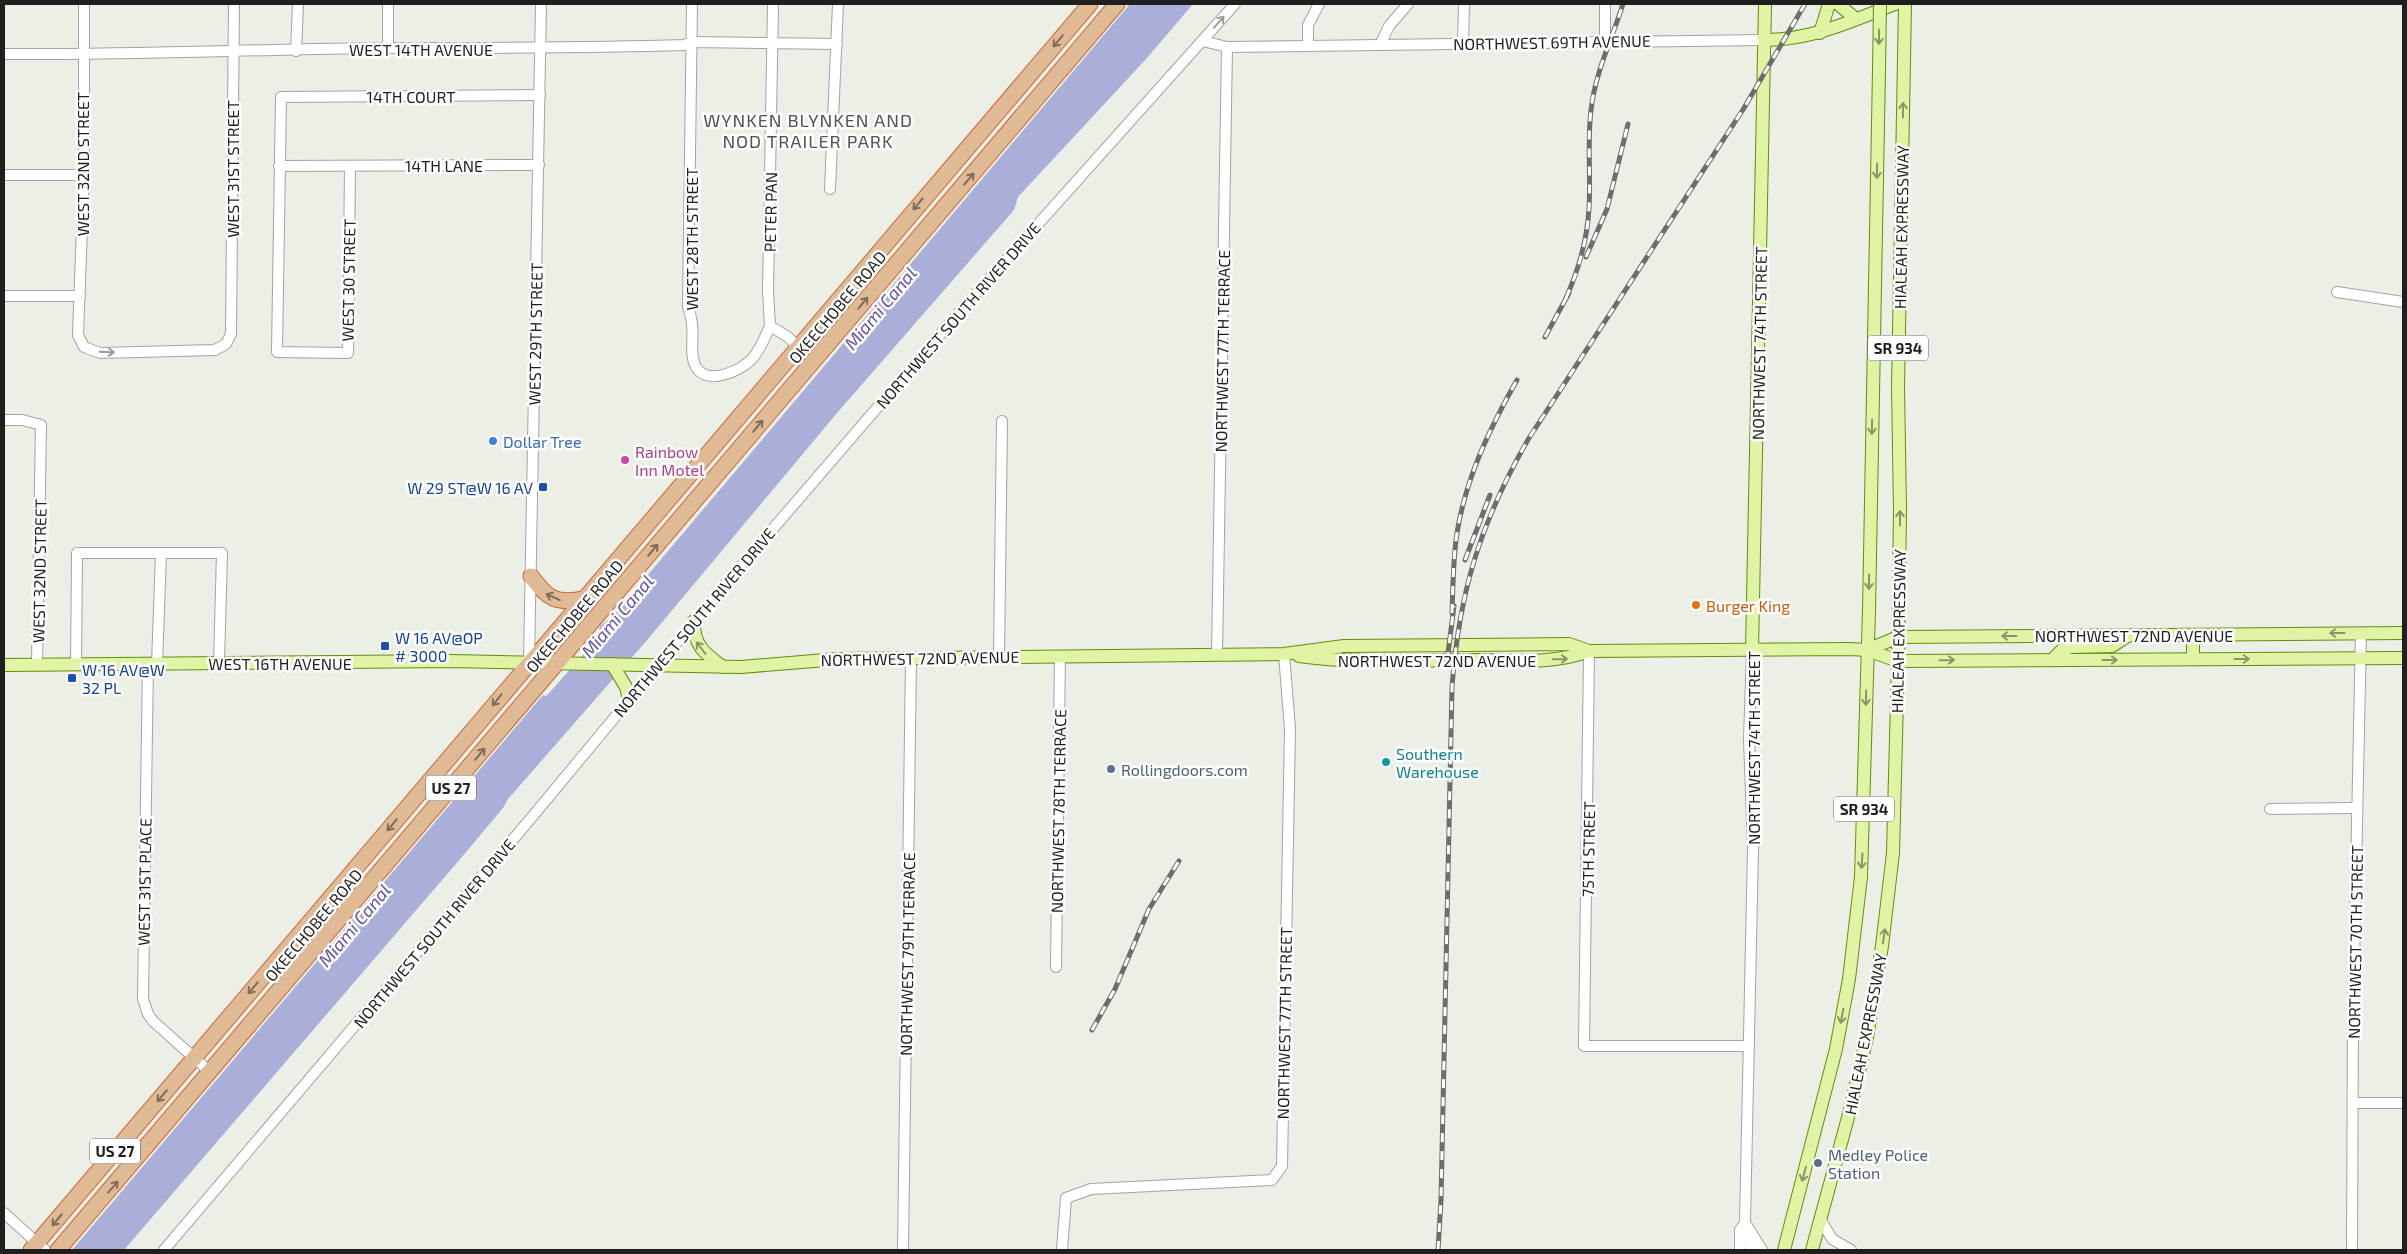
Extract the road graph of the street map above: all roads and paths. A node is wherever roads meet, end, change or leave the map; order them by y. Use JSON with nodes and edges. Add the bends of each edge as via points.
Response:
{"nodes":[{"id":1,"x":84,"y":4,"type":"edge"},
{"id":2,"x":234,"y":4,"type":"edge"},
{"id":3,"x":298,"y":4,"type":"edge"},
{"id":4,"x":388,"y":4,"type":"edge"},
{"id":5,"x":541,"y":4,"type":"edge"},
{"id":6,"x":692,"y":4,"type":"edge"},
{"id":7,"x":773,"y":4,"type":"edge"},
{"id":8,"x":838,"y":4,"type":"edge"},
{"id":9,"x":1090,"y":4,"type":"edge"},
{"id":10,"x":1118,"y":4,"type":"edge"},
{"id":11,"x":1235,"y":4,"type":"edge"},
{"id":12,"x":1319,"y":4,"type":"edge"},
{"id":13,"x":1408,"y":4,"type":"edge"},
{"id":14,"x":1464,"y":4,"type":"edge"},
{"id":15,"x":1606,"y":4,"type":"edge"},
{"id":16,"x":1765,"y":4,"type":"edge"},
{"id":17,"x":1829,"y":4,"type":"edge"},
{"id":18,"x":1838,"y":4,"type":"edge"},
{"id":19,"x":1880,"y":4,"type":"edge"},
{"id":20,"x":1896,"y":4,"type":"edge"},
{"id":21,"x":1904,"y":4,"type":"edge"},
{"id":22,"x":1856,"y":19,"type":"junction"},
{"id":23,"x":1820,"y":33,"type":"junction"},
{"id":24,"x":1764,"y":40,"type":"junction"},
{"id":25,"x":1203,"y":41,"type":"junction"},
{"id":26,"x":1605,"y":41,"type":"junction"},
{"id":27,"x":693,"y":42,"type":"junction"},
{"id":28,"x":1463,"y":43,"type":"junction"},
{"id":29,"x":773,"y":44,"type":"junction"},
{"id":30,"x":837,"y":44,"type":"junction"},
{"id":31,"x":1380,"y":45,"type":"junction"},
{"id":32,"x":1308,"y":46,"type":"junction"},
{"id":33,"x":1228,"y":47,"type":"junction"},
{"id":34,"x":388,"y":48,"type":"junction"},
{"id":35,"x":540,"y":49,"type":"junction"},
{"id":36,"x":296,"y":51,"type":"junction"},
{"id":37,"x":233,"y":53,"type":"junction"},
{"id":38,"x":4,"y":54,"type":"edge"},
{"id":39,"x":82,"y":55,"type":"junction"},
{"id":40,"x":540,"y":95,"type":"junction"},
{"id":41,"x":539,"y":165,"type":"junction"},
{"id":42,"x":279,"y":166,"type":"junction"},
{"id":43,"x":350,"y":166,"type":"junction"},
{"id":44,"x":84,"y":174,"type":"junction"},
{"id":45,"x":4,"y":175,"type":"edge"},
{"id":46,"x":830,"y":189,"type":"dead end"},
{"id":47,"x":2338,"y":292,"type":"dead end"},
{"id":48,"x":4,"y":296,"type":"edge"},
{"id":49,"x":80,"y":296,"type":"junction"},
{"id":50,"x":2403,"y":302,"type":"edge"},
{"id":51,"x":770,"y":326,"type":"junction"},
{"id":52,"x":231,"y":334,"type":"joint"},
{"id":53,"x":797,"y":346,"type":"junction"},
{"id":54,"x":4,"y":420,"type":"edge"},
{"id":55,"x":1002,"y":421,"type":"dead end"},
{"id":56,"x":161,"y":553,"type":"junction"},
{"id":57,"x":531,"y":576,"type":"junction"},
{"id":58,"x":584,"y":599,"type":"junction"},
{"id":59,"x":694,"y":621,"type":"junction"},
{"id":60,"x":2361,"y":633,"type":"junction"},
{"id":61,"x":2403,"y":633,"type":"edge"},
{"id":62,"x":2193,"y":634,"type":"junction"},
{"id":63,"x":2129,"y":635,"type":"junction"},
{"id":64,"x":1898,"y":636,"type":"junction"},
{"id":65,"x":1752,"y":650,"type":"junction"},
{"id":66,"x":1867,"y":650,"type":"junction"},
{"id":67,"x":1589,"y":651,"type":"junction"},
{"id":68,"x":1284,"y":654,"type":"junction"},
{"id":69,"x":1217,"y":655,"type":"junction"},
{"id":70,"x":998,"y":656,"type":"junction"},
{"id":71,"x":1060,"y":656,"type":"junction"},
{"id":72,"x":910,"y":657,"type":"junction"},
{"id":73,"x":2361,"y":658,"type":"junction"},
{"id":74,"x":2403,"y":658,"type":"edge"},
{"id":75,"x":2193,"y":659,"type":"junction"},
{"id":76,"x":2052,"y":660,"type":"junction"},
{"id":77,"x":1898,"y":661,"type":"junction"},
{"id":78,"x":219,"y":663,"type":"junction"},
{"id":79,"x":76,"y":664,"type":"junction"},
{"id":80,"x":153,"y":664,"type":"junction"},
{"id":81,"x":529,"y":664,"type":"junction"},
{"id":82,"x":556,"y":664,"type":"junction"},
{"id":83,"x":612,"y":664,"type":"junction"},
{"id":84,"x":4,"y":665,"type":"edge"},
{"id":85,"x":37,"y":665,"type":"junction"},
{"id":86,"x":658,"y":665,"type":"junction"},
{"id":87,"x":722,"y":667,"type":"junction"},
{"id":88,"x":629,"y":700,"type":"junction"},
{"id":89,"x":2357,"y":808,"type":"junction"},
{"id":90,"x":2270,"y":809,"type":"dead end"},
{"id":91,"x":1056,"y":967,"type":"dead end"},
{"id":92,"x":1749,"y":1046,"type":"junction"},
{"id":93,"x":193,"y":1059,"type":"junction"},
{"id":94,"x":210,"y":1072,"type":"junction"},
{"id":95,"x":2353,"y":1103,"type":"junction"},
{"id":96,"x":2403,"y":1103,"type":"edge"},
{"id":97,"x":4,"y":1213,"type":"edge"},
{"id":98,"x":1821,"y":1220,"type":"junction"},
{"id":99,"x":1748,"y":1227,"type":"junction"},
{"id":100,"x":38,"y":1248,"type":"edge"},
{"id":101,"x":1750,"y":1249,"type":"edge"},
{"id":102,"x":58,"y":1250,"type":"edge"},
{"id":103,"x":164,"y":1250,"type":"edge"},
{"id":104,"x":903,"y":1250,"type":"edge"},
{"id":105,"x":1062,"y":1250,"type":"edge"},
{"id":106,"x":1740,"y":1250,"type":"edge"},
{"id":107,"x":1762,"y":1250,"type":"edge"},
{"id":108,"x":1784,"y":1250,"type":"edge"},
{"id":109,"x":1812,"y":1250,"type":"edge"},
{"id":110,"x":1851,"y":1250,"type":"edge"},
{"id":111,"x":2352,"y":1250,"type":"edge"}],
"edges":[{"from":1,"to":39,"type":"street","name":"WEST 32ND STREET"},
{"from":2,"to":37,"type":"street","name":"WEST 31ST STREET"},
{"from":3,"to":36,"type":"street"},
{"from":4,"to":34,"type":"street"},
{"from":5,"to":35,"type":"street","name":"WEST 29TH STREET"},
{"from":6,"to":27,"type":"street","name":"WEST 28TH STREET"},
{"from":7,"to":29,"type":"street","name":"PETER PAN"},
{"from":8,"to":30,"type":"street"},
{"from":9,"to":53,"type":"highway","name":"OKEECHOBEE ROAD","number":"US 27","one_way":true},
{"from":82,"to":10,"type":"highway","name":"OKEECHOBEE ROAD","number":"US 27","one_way":true},
{"from":25,"to":11,"type":"street","name":"NORTHWEST SOUTH RIVER DRIVE","one_way":true},
{"from":12,"to":32,"type":"street","via":[[1308,25]]},
{"from":13,"to":31,"type":"street","via":[[1389,26]]},
{"from":14,"to":28,"type":"street"},
{"from":15,"to":26,"type":"street"},
{"from":16,"to":24,"type":"main road","name":"NORTHWEST 74TH STREET"},
{"from":17,"to":23,"type":"main road"},
{"from":18,"to":22,"type":"main road"},
{"from":19,"to":66,"type":"main road","name":"HIALEAH EXPRESSWAY","number":"SR 934","one_way":true,"bridge":true},
{"from":20,"to":22,"type":"main road","name":"NORTHWEST 69TH AVENUE"},
{"from":64,"to":21,"type":"main road","name":"HIALEAH EXPRESSWAY","number":"SR 934","one_way":true},
{"from":22,"to":23,"type":"main road","name":"NORTHWEST 69TH AVENUE"},
{"from":23,"to":24,"type":"main road","name":"NORTHWEST 69TH AVENUE"},
{"from":24,"to":26,"type":"street","name":"NORTHWEST 69TH AVENUE"},
{"from":24,"to":65,"type":"main road","name":"NORTHWEST 74TH STREET"},
{"from":25,"to":33,"type":"street","name":"NORTHWEST 69TH AVENUE"},
{"from":25,"to":59,"type":"street","name":"NORTHWEST SOUTH RIVER DRIVE","via":[[963,308]]},
{"from":26,"to":28,"type":"street","name":"NORTHWEST 69TH AVENUE"},
{"from":27,"to":29,"type":"street","name":"WEST 14TH AVENUE"},
{"from":27,"to":35,"type":"street","name":"WEST 14TH AVENUE","via":[[684,45]]},
{"from":27,"to":51,"type":"street","name":"WEST 28TH STREET","via":[[688,306],[695,365],[701,373],[712,376],[725,374],[751,360]]},
{"from":28,"to":31,"type":"street","name":"NORTHWEST 69TH AVENUE"},
{"from":29,"to":30,"type":"street","name":"WEST 14TH AVENUE"},
{"from":29,"to":51,"type":"street","name":"PETER PAN"},
{"from":30,"to":46,"type":"street"},
{"from":31,"to":32,"type":"street","name":"NORTHWEST 69TH AVENUE"},
{"from":32,"to":33,"type":"street","name":"NORTHWEST 69TH AVENUE"},
{"from":33,"to":69,"type":"street","name":"NORTHWEST 77TH TERRACE"},
{"from":34,"to":35,"type":"street","name":"WEST 14TH AVENUE"},
{"from":34,"to":36,"type":"street","name":"WEST 14TH AVENUE"},
{"from":35,"to":40,"type":"street","name":"WEST 29TH STREET"},
{"from":36,"to":37,"type":"street","name":"WEST 14TH AVENUE"},
{"from":37,"to":39,"type":"street","name":"WEST 14TH AVENUE"},
{"from":37,"to":52,"type":"street","name":"WEST 31ST STREET"},
{"from":38,"to":39,"type":"street","name":"WEST 14TH AVENUE"},
{"from":39,"to":44,"type":"street","name":"WEST 32ND STREET"},
{"from":40,"to":41,"type":"street","name":"WEST 29TH STREET"},
{"from":40,"to":42,"type":"street","name":"14TH COURT","via":[[281,96]]},
{"from":41,"to":43,"type":"street","name":"14TH LANE"},
{"from":41,"to":57,"type":"street","name":"WEST 29TH STREET"},
{"from":42,"to":43,"type":"street","name":"14TH LANE"},
{"from":42,"to":43,"type":"street","name":"WEST 30 STREET","via":[[277,352],[348,353]]},
{"from":44,"to":45,"type":"street"},
{"from":44,"to":49,"type":"street","name":"WEST 32ND STREET"},
{"from":47,"to":50,"type":"street"},
{"from":48,"to":49,"type":"street"},
{"from":49,"to":52,"type":"street","name":"WEST 32ND STREET","one_way":true,"via":[[78,335],[84,347],[100,353],[215,350],[226,344]]},
{"from":51,"to":53,"type":"street"},
{"from":53,"to":58,"type":"highway","name":"OKEECHOBEE ROAD","number":"US 27"},
{"from":54,"to":85,"type":"street","name":"WEST 32ND STREET","via":[[41,425]]},
{"from":55,"to":70,"type":"street"},
{"from":56,"to":78,"type":"street","via":[[222,553]]},
{"from":56,"to":79,"type":"street","via":[[77,553]]},
{"from":56,"to":80,"type":"street","name":"WEST 31ST PLACE"},
{"from":58,"to":57,"type":"highway","one_way":true,"via":[[551,598]]},
{"from":57,"to":81,"type":"street","name":"WEST 29TH STREET"},
{"from":58,"to":81,"type":"highway","name":"OKEECHOBEE ROAD","number":"US 27"},
{"from":59,"to":86,"type":"street","name":"NORTHWEST SOUTH RIVER DRIVE"},
{"from":87,"to":59,"type":"main road","one_way":true,"via":[[699,648],[694,635]]},
{"from":60,"to":61,"type":"main road","name":"NORTHWEST 72ND AVENUE"},
{"from":60,"to":62,"type":"main road","name":"NORTHWEST 72ND AVENUE","one_way":true},
{"from":60,"to":73,"type":"street","name":"NORTHWEST 70TH STREET"},
{"from":62,"to":63,"type":"main road","name":"NORTHWEST 72ND AVENUE"},
{"from":62,"to":75,"type":"main road"},
{"from":63,"to":64,"type":"main road","name":"NORTHWEST 72ND AVENUE","one_way":true},
{"from":63,"to":76,"type":"main road","via":[[2112,646],[2071,647],[2062,650]]},
{"from":64,"to":66,"type":"main road","name":"NORTHWEST 72ND AVENUE"},
{"from":64,"to":77,"type":"main road","name":"HIALEAH EXPRESSWAY","number":"SR 934"},
{"from":65,"to":66,"type":"main road","name":"NORTHWEST 72ND AVENUE"},
{"from":65,"to":67,"type":"main road","name":"NORTHWEST 72ND AVENUE"},
{"from":65,"to":92,"type":"street","name":"NORTHWEST 74TH STREET","via":[[1749,739],[1753,849]]},
{"from":66,"to":77,"type":"main road","name":"NORTHWEST 72ND AVENUE"},
{"from":66,"to":108,"type":"main road","name":"HIALEAH EXPRESSWAY","number":"SR 934","one_way":true,"via":[[1862,855],[1851,968],[1836,1049]]},
{"from":67,"to":68,"type":"main road","name":"NORTHWEST 72ND AVENUE","via":[[1569,659],[1482,660],[1334,661]]},
{"from":67,"to":92,"type":"street","name":"75TH STREET","via":[[1584,1046]]},
{"from":68,"to":69,"type":"main road","name":"NORTHWEST 72ND AVENUE"},
{"from":68,"to":105,"type":"street","name":"NORTHWEST 77TH STREET","via":[[1290,729],[1282,1166],[1272,1180],[1091,1189],[1066,1198]]},
{"from":69,"to":71,"type":"main road","name":"NORTHWEST 72ND AVENUE"},
{"from":70,"to":71,"type":"main road","name":"NORTHWEST 72ND AVENUE"},
{"from":70,"to":72,"type":"main road","name":"NORTHWEST 72ND AVENUE"},
{"from":71,"to":91,"type":"street","name":"NORTHWEST 78TH TERRACE"},
{"from":72,"to":87,"type":"main road","name":"NORTHWEST 72ND AVENUE"},
{"from":72,"to":104,"type":"street","name":"NORTHWEST 79TH TERRACE"},
{"from":73,"to":74,"type":"main road","name":"NORTHWEST 72ND AVENUE"},
{"from":75,"to":73,"type":"main road","name":"NORTHWEST 72ND AVENUE","one_way":true},
{"from":73,"to":89,"type":"street","name":"NORTHWEST 70TH STREET"},
{"from":76,"to":75,"type":"main road","name":"NORTHWEST 72ND AVENUE","one_way":true},
{"from":77,"to":76,"type":"main road","name":"NORTHWEST 72ND AVENUE","one_way":true},
{"from":98,"to":77,"type":"main road","name":"HIALEAH EXPRESSWAY","number":"SR 934","one_way":true,"via":[[1861,1068],[1882,946],[1894,835]]},
{"from":78,"to":80,"type":"main road","name":"WEST 16TH AVENUE"},
{"from":78,"to":81,"type":"main road","name":"WEST 16TH AVENUE"},
{"from":79,"to":80,"type":"main road","name":"WEST 16TH AVENUE"},
{"from":79,"to":85,"type":"main road","name":"WEST 16TH AVENUE"},
{"from":80,"to":93,"type":"street","name":"WEST 31ST PLACE","via":[[144,999],[153,1021]]},
{"from":81,"to":82,"type":"main road","name":"WEST 16TH AVENUE"},
{"from":81,"to":93,"type":"highway","name":"OKEECHOBEE ROAD","number":"US 27","one_way":true},
{"from":82,"to":83,"type":"main road","name":"NORTHWEST 72ND AVENUE"},
{"from":94,"to":82,"type":"highway","name":"OKEECHOBEE ROAD","number":"US 27","one_way":true},
{"from":83,"to":86,"type":"main road","name":"NORTHWEST 72ND AVENUE"},
{"from":83,"to":88,"type":"main road"},
{"from":84,"to":85,"type":"main road","name":"WEST 16TH AVENUE"},
{"from":86,"to":87,"type":"main road","name":"NORTHWEST 72ND AVENUE"},
{"from":86,"to":88,"type":"street","name":"NORTHWEST SOUTH RIVER DRIVE"},
{"from":88,"to":103,"type":"street","name":"NORTHWEST SOUTH RIVER DRIVE"},
{"from":89,"to":90,"type":"street"},
{"from":89,"to":95,"type":"street","name":"NORTHWEST 70TH STREET"},
{"from":92,"to":99,"type":"street","name":"NORTHWEST 74TH STREET"},
{"from":93,"to":94,"type":"street","name":"WEST 31ST PLACE"},
{"from":93,"to":100,"type":"highway","name":"OKEECHOBEE ROAD","number":"US 27","one_way":true},
{"from":102,"to":94,"type":"highway","name":"OKEECHOBEE ROAD","number":"US 27","one_way":true},
{"from":95,"to":96,"type":"street"},
{"from":95,"to":111,"type":"street","name":"NORTHWEST 70TH STREET"},
{"from":97,"to":100,"type":"street"},
{"from":98,"to":109,"type":"main road","name":"HIALEAH EXPRESSWAY","number":"SR 934"},
{"from":98,"to":110,"type":"street","via":[[1832,1239]]},
{"from":99,"to":101,"type":"street"},
{"from":99,"to":106,"type":"street","name":"NORTHWEST 74TH STREET","via":[[1740,1230]]},
{"from":99,"to":107,"type":"street"}]}
